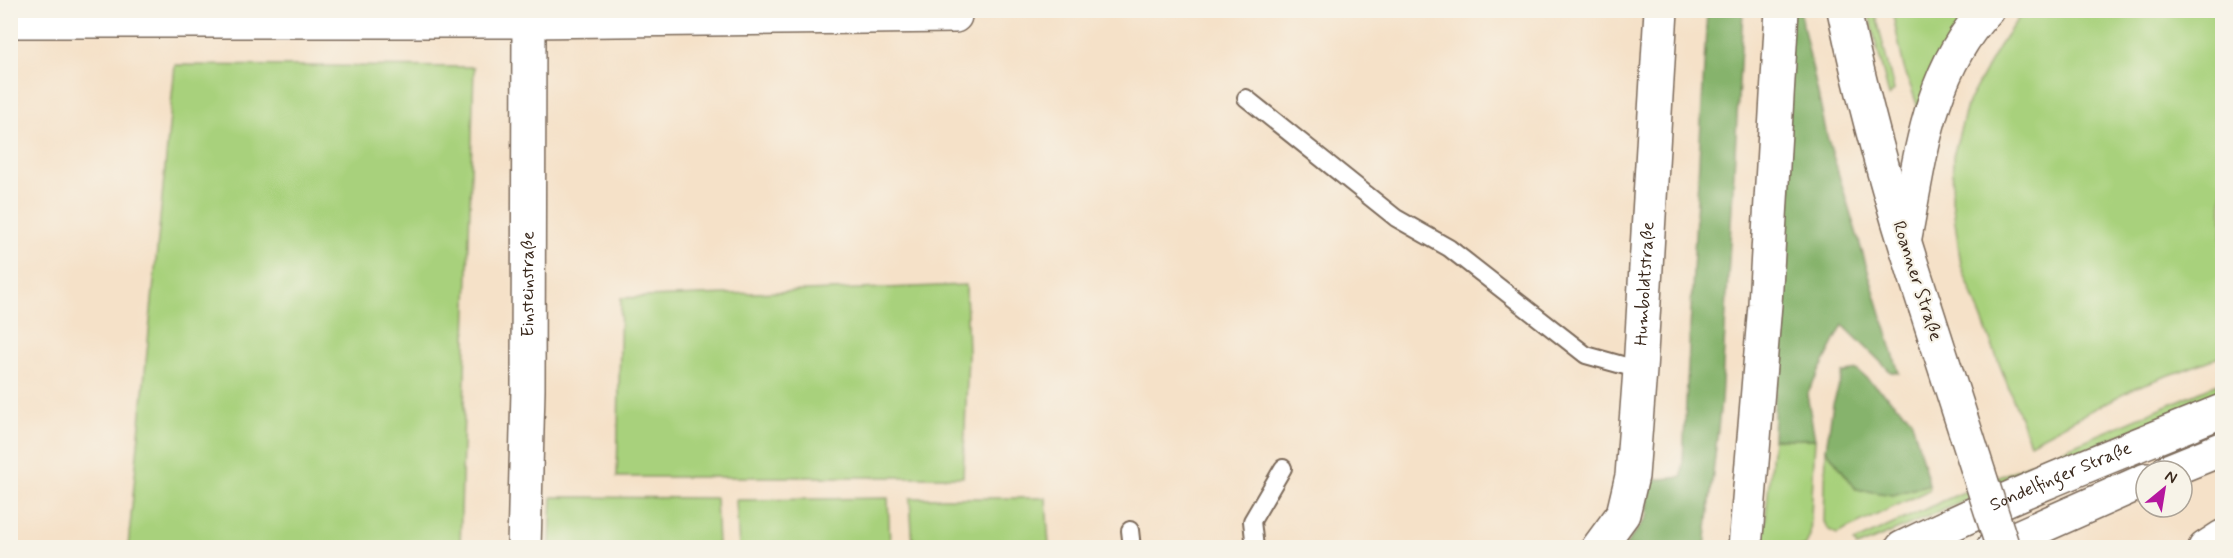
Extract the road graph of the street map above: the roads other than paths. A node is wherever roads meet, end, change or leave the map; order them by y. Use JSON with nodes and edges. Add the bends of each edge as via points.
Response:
{"nodes":[{"id":1,"x":1661,"y":10,"type":"edge"},
{"id":2,"x":1782,"y":10,"type":"edge"},
{"id":3,"x":1844,"y":10,"type":"edge"},
{"id":4,"x":1987,"y":10,"type":"edge"},
{"id":5,"x":357,"y":16,"type":"edge"},
{"id":6,"x":955,"y":16,"type":"dead end"},
{"id":7,"x":10,"y":21,"type":"edge"},
{"id":8,"x":529,"y":21,"type":"junction"},
{"id":9,"x":1246,"y":98,"type":"dead end"},
{"id":10,"x":1904,"y":242,"type":"junction"},
{"id":11,"x":1641,"y":370,"type":"junction"},
{"id":12,"x":2223,"y":411,"type":"edge"},
{"id":13,"x":2223,"y":448,"type":"edge"},
{"id":14,"x":2194,"y":460,"type":"edge"},
{"id":15,"x":1283,"y":468,"type":"dead end"},
{"id":16,"x":2134,"y":485,"type":"edge"},
{"id":17,"x":1130,"y":530,"type":"dead end"},
{"id":18,"x":2223,"y":537,"type":"edge"},
{"id":19,"x":524,"y":548,"type":"edge"},
{"id":20,"x":1132,"y":548,"type":"edge"},
{"id":21,"x":1255,"y":548,"type":"edge"},
{"id":22,"x":1598,"y":548,"type":"edge"},
{"id":23,"x":1745,"y":548,"type":"edge"},
{"id":24,"x":1902,"y":548,"type":"edge"},
{"id":25,"x":1993,"y":548,"type":"edge"},
{"id":26,"x":2003,"y":548,"type":"edge"},
{"id":27,"x":2205,"y":548,"type":"edge"}],
"edges":[{"from":1,"to":11,"type":"street","name":"Humboldtstraße"},
{"from":2,"to":23,"type":"street","via":[[1765,304]]},
{"from":3,"to":10,"type":"street","name":"Roanner Straße","via":[[1865,104]]},
{"from":4,"to":10,"type":"street","via":[[1971,27],[1936,93]]},
{"from":5,"to":7,"type":"street"},
{"from":5,"to":8,"type":"street"},
{"from":6,"to":8,"type":"street"},
{"from":8,"to":19,"type":"street","name":"Einsteinstraße"},
{"from":9,"to":11,"type":"lane","via":[[1396,218],[1449,248],[1586,355]]},
{"from":10,"to":26,"type":"street","name":"Roanner Straße","bridge":true},
{"from":11,"to":22,"type":"street","name":"Humboldtstraße","via":[[1632,477],[1623,514]]},
{"from":12,"to":24,"type":"street","name":"Sondelfinger Straße","via":[[2088,465]]},
{"from":13,"to":14,"type":"street"},
{"from":15,"to":21,"type":"lane","via":[[1252,521]]},
{"from":16,"to":25,"type":"street","name":"Sondelfinger Straße"},
{"from":17,"to":20,"type":"lane"},
{"from":18,"to":27,"type":"street"}]}
